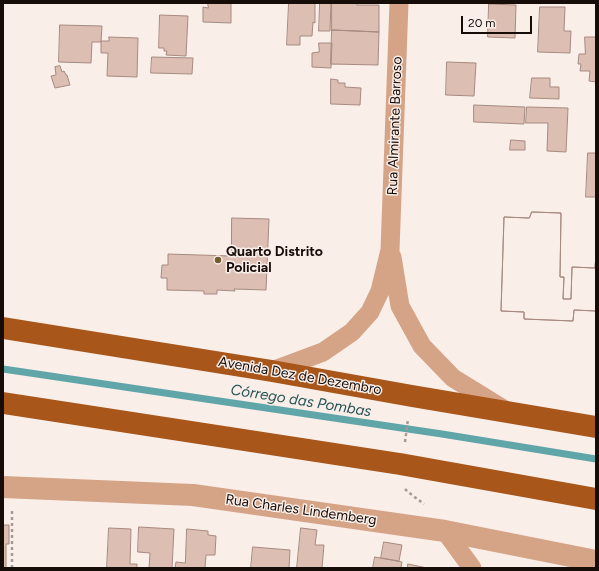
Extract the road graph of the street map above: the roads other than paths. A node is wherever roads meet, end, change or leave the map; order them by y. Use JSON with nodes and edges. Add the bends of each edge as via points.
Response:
{"nodes":[{"id":1,"x":399,"y":3,"type":"edge"},
{"id":2,"x":390,"y":250,"type":"junction"},
{"id":3,"x":3,"y":328,"type":"edge"},
{"id":4,"x":272,"y":370,"type":"junction"},
{"id":5,"x":3,"y":403,"type":"edge"},
{"id":6,"x":508,"y":412,"type":"junction"},
{"id":7,"x":596,"y":427,"type":"edge"},
{"id":8,"x":8,"y":486,"type":"edge"},
{"id":9,"x":596,"y":498,"type":"edge"},
{"id":10,"x":445,"y":531,"type":"junction"},
{"id":11,"x":596,"y":561,"type":"edge"},
{"id":12,"x":472,"y":568,"type":"edge"}],
"edges":[{"from":1,"to":2,"type":"street","name":"Rua Almirante Barroso"},
{"from":2,"to":4,"type":"street","name":"Rua Almirante Barroso","via":[[380,291],[370,312],[352,332],[323,352]]},
{"from":2,"to":6,"type":"street","name":"Rua Almirante Barroso","via":[[400,306],[422,346],[453,378]]},
{"from":3,"to":4,"type":"highway","name":"Avenida Dez de Dezembro"},
{"from":4,"to":6,"type":"highway","name":"Avenida Dez de Dezembro"},
{"from":5,"to":9,"type":"highway","via":[[400,464]]},
{"from":6,"to":7,"type":"highway","name":"Avenida Dez de Dezembro"},
{"from":8,"to":10,"type":"street","name":"Rua Charles Lindemberg","via":[[193,495]]},
{"from":10,"to":11,"type":"street","name":"Rua Charles Lindemberg"},
{"from":10,"to":12,"type":"street"}]}
